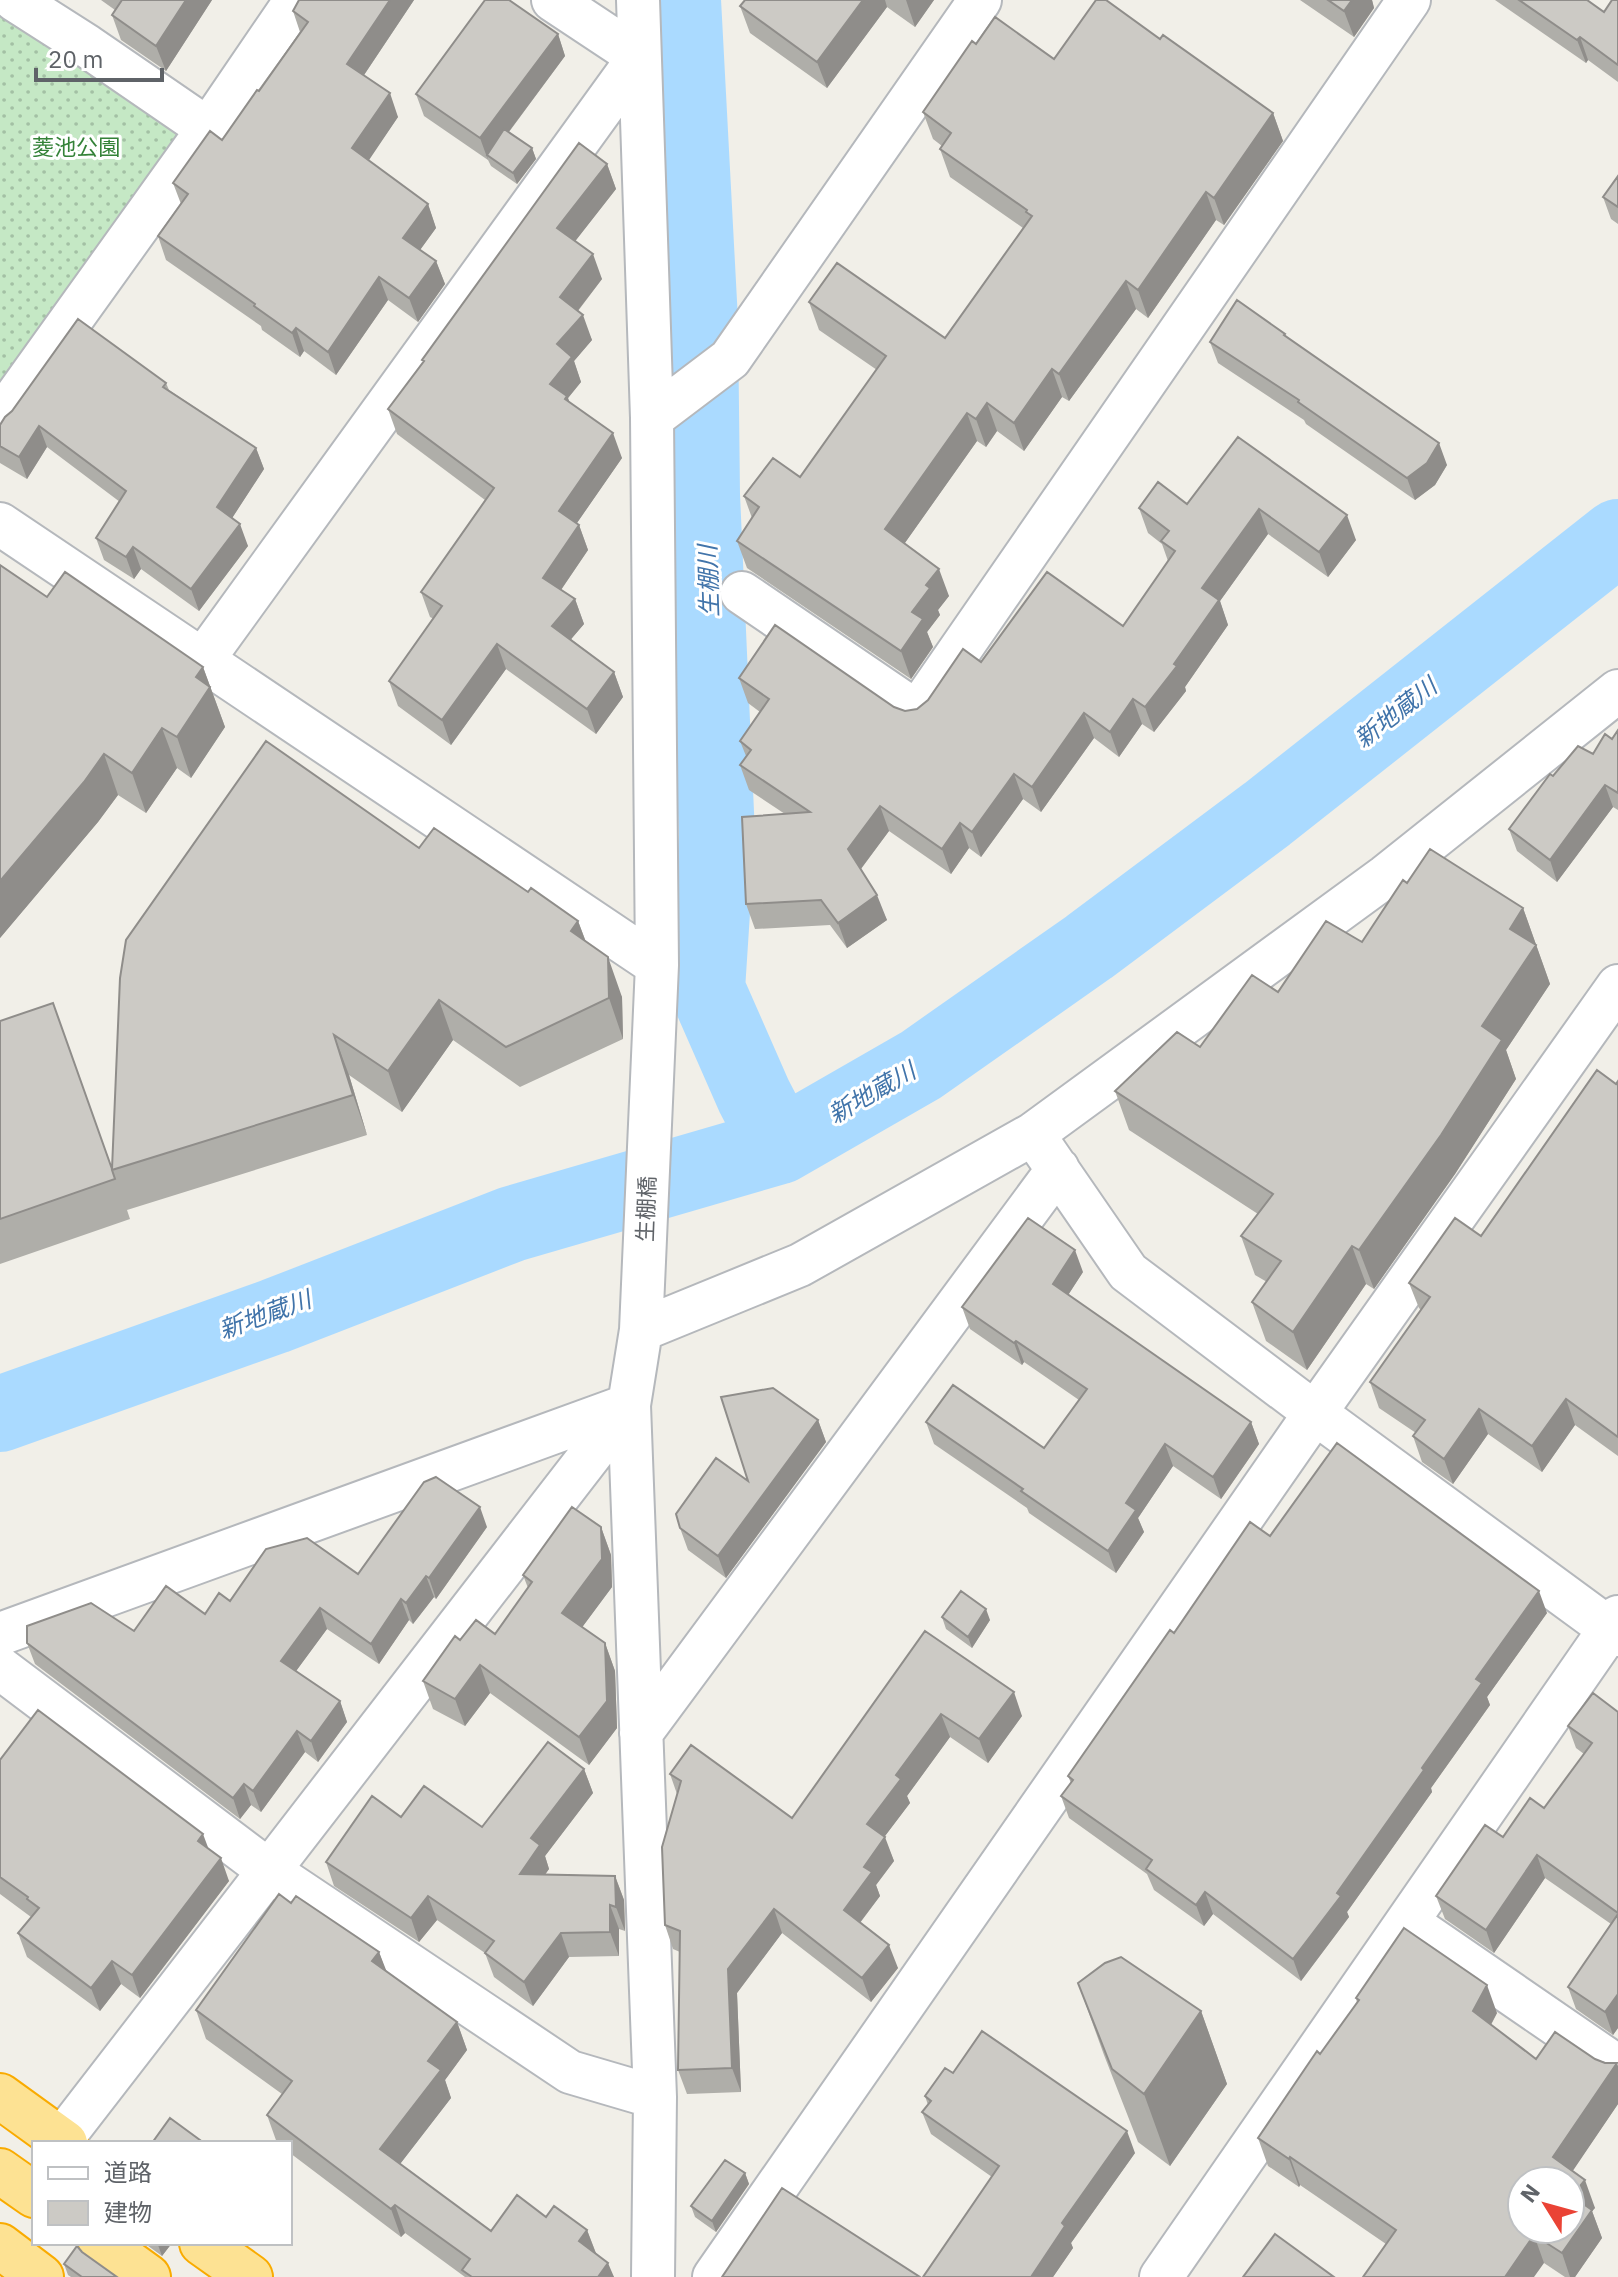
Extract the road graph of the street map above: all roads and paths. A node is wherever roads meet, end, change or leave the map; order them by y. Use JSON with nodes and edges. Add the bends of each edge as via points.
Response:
{"nodes":[{"id":1,"x":15,"y":0,"type":"edge"},
{"id":2,"x":296,"y":0,"type":"edge"},
{"id":3,"x":553,"y":0,"type":"edge"},
{"id":4,"x":638,"y":0,"type":"edge"},
{"id":5,"x":980,"y":0,"type":"edge"},
{"id":6,"x":1409,"y":0,"type":"edge"},
{"id":7,"x":639,"y":57,"type":"junction"},
{"id":8,"x":208,"y":129,"type":"junction"},
{"id":9,"x":662,"y":410,"type":"junction"},
{"id":10,"x":0,"y":419,"type":"edge"},
{"id":11,"x":0,"y":524,"type":"edge"},
{"id":12,"x":742,"y":593,"type":"dead end"},
{"id":13,"x":202,"y":661,"type":"junction"},
{"id":14,"x":1618,"y":691,"type":"edge"},
{"id":15,"x":657,"y":965,"type":"junction"},
{"id":16,"x":1618,"y":986,"type":"edge"},
{"id":17,"x":1033,"y":1134,"type":"junction"},
{"id":18,"x":1058,"y":1169,"type":"junction"},
{"id":19,"x":641,"y":1330,"type":"junction"},
{"id":20,"x":629,"y":1405,"type":"junction"},
{"id":21,"x":1315,"y":1413,"type":"junction"},
{"id":22,"x":1615,"y":1627,"type":"edge"},
{"id":23,"x":0,"y":1634,"type":"edge"},
{"id":24,"x":0,"y":1668,"type":"edge"},
{"id":25,"x":641,"y":1733,"type":"junction"},
{"id":26,"x":268,"y":1870,"type":"junction"},
{"id":27,"x":1407,"y":1922,"type":"junction"},
{"id":28,"x":1618,"y":2067,"type":"edge"},
{"id":29,"x":0,"y":2096,"type":"edge"},
{"id":30,"x":655,"y":2097,"type":"junction"},
{"id":31,"x":0,"y":2117,"type":"edge"},
{"id":32,"x":52,"y":2141,"type":"edge"},
{"id":33,"x":53,"y":2141,"type":"edge"},
{"id":34,"x":55,"y":2141,"type":"edge"},
{"id":35,"x":0,"y":2171,"type":"edge"},
{"id":36,"x":32,"y":2194,"type":"edge"},
{"id":37,"x":104,"y":2245,"type":"edge"},
{"id":38,"x":178,"y":2245,"type":"edge"},
{"id":39,"x":205,"y":2245,"type":"edge"},
{"id":40,"x":0,"y":2246,"type":"edge"},
{"id":41,"x":41,"y":2277,"type":"edge"},
{"id":42,"x":148,"y":2277,"type":"edge"},
{"id":43,"x":221,"y":2277,"type":"edge"},
{"id":44,"x":250,"y":2277,"type":"edge"},
{"id":45,"x":653,"y":2277,"type":"edge"},
{"id":46,"x":714,"y":2277,"type":"edge"},
{"id":47,"x":1161,"y":2277,"type":"edge"}],
"edges":[{"from":1,"to":8,"type":"street"},
{"from":2,"to":8,"type":"street"},
{"from":3,"to":7,"type":"street"},
{"from":4,"to":7,"type":"street","name":"生棚橋"},
{"from":5,"to":9,"type":"street","via":[[730,359]]},
{"from":6,"to":12,"type":"street","via":[[917,712]]},
{"from":7,"to":9,"type":"street","name":"生棚橋"},
{"from":7,"to":13,"type":"street"},
{"from":8,"to":10,"type":"street"},
{"from":9,"to":15,"type":"street","name":"生棚橋"},
{"from":11,"to":13,"type":"street"},
{"from":13,"to":15,"type":"street"},
{"from":14,"to":17,"type":"street","via":[[1386,876]]},
{"from":15,"to":19,"type":"street","name":"生棚橋"},
{"from":16,"to":21,"type":"street"},
{"from":17,"to":18,"type":"street"},
{"from":17,"to":19,"type":"street","via":[[800,1265]]},
{"from":18,"to":21,"type":"street","via":[[1128,1272]]},
{"from":18,"to":25,"type":"street"},
{"from":19,"to":20,"type":"street","name":"生棚橋"},
{"from":20,"to":23,"type":"street"},
{"from":20,"to":25,"type":"street","name":"生棚橋"},
{"from":20,"to":26,"type":"street"},
{"from":21,"to":22,"type":"street"},
{"from":21,"to":46,"type":"street"},
{"from":22,"to":27,"type":"street"},
{"from":24,"to":26,"type":"street"},
{"from":25,"to":30,"type":"street","name":"生棚橋"},
{"from":26,"to":30,"type":"street","via":[[570,2072]]},
{"from":26,"to":34,"type":"street"},
{"from":27,"to":28,"type":"street"},
{"from":27,"to":47,"type":"street"},
{"from":29,"to":33,"type":"highway"},
{"from":30,"to":45,"type":"street","name":"生棚橋"},
{"from":31,"to":32,"type":"highway"},
{"from":35,"to":36,"type":"highway"},
{"from":37,"to":42,"type":"highway"},
{"from":38,"to":43,"type":"highway"},
{"from":39,"to":44,"type":"highway"},
{"from":40,"to":41,"type":"highway"}]}
